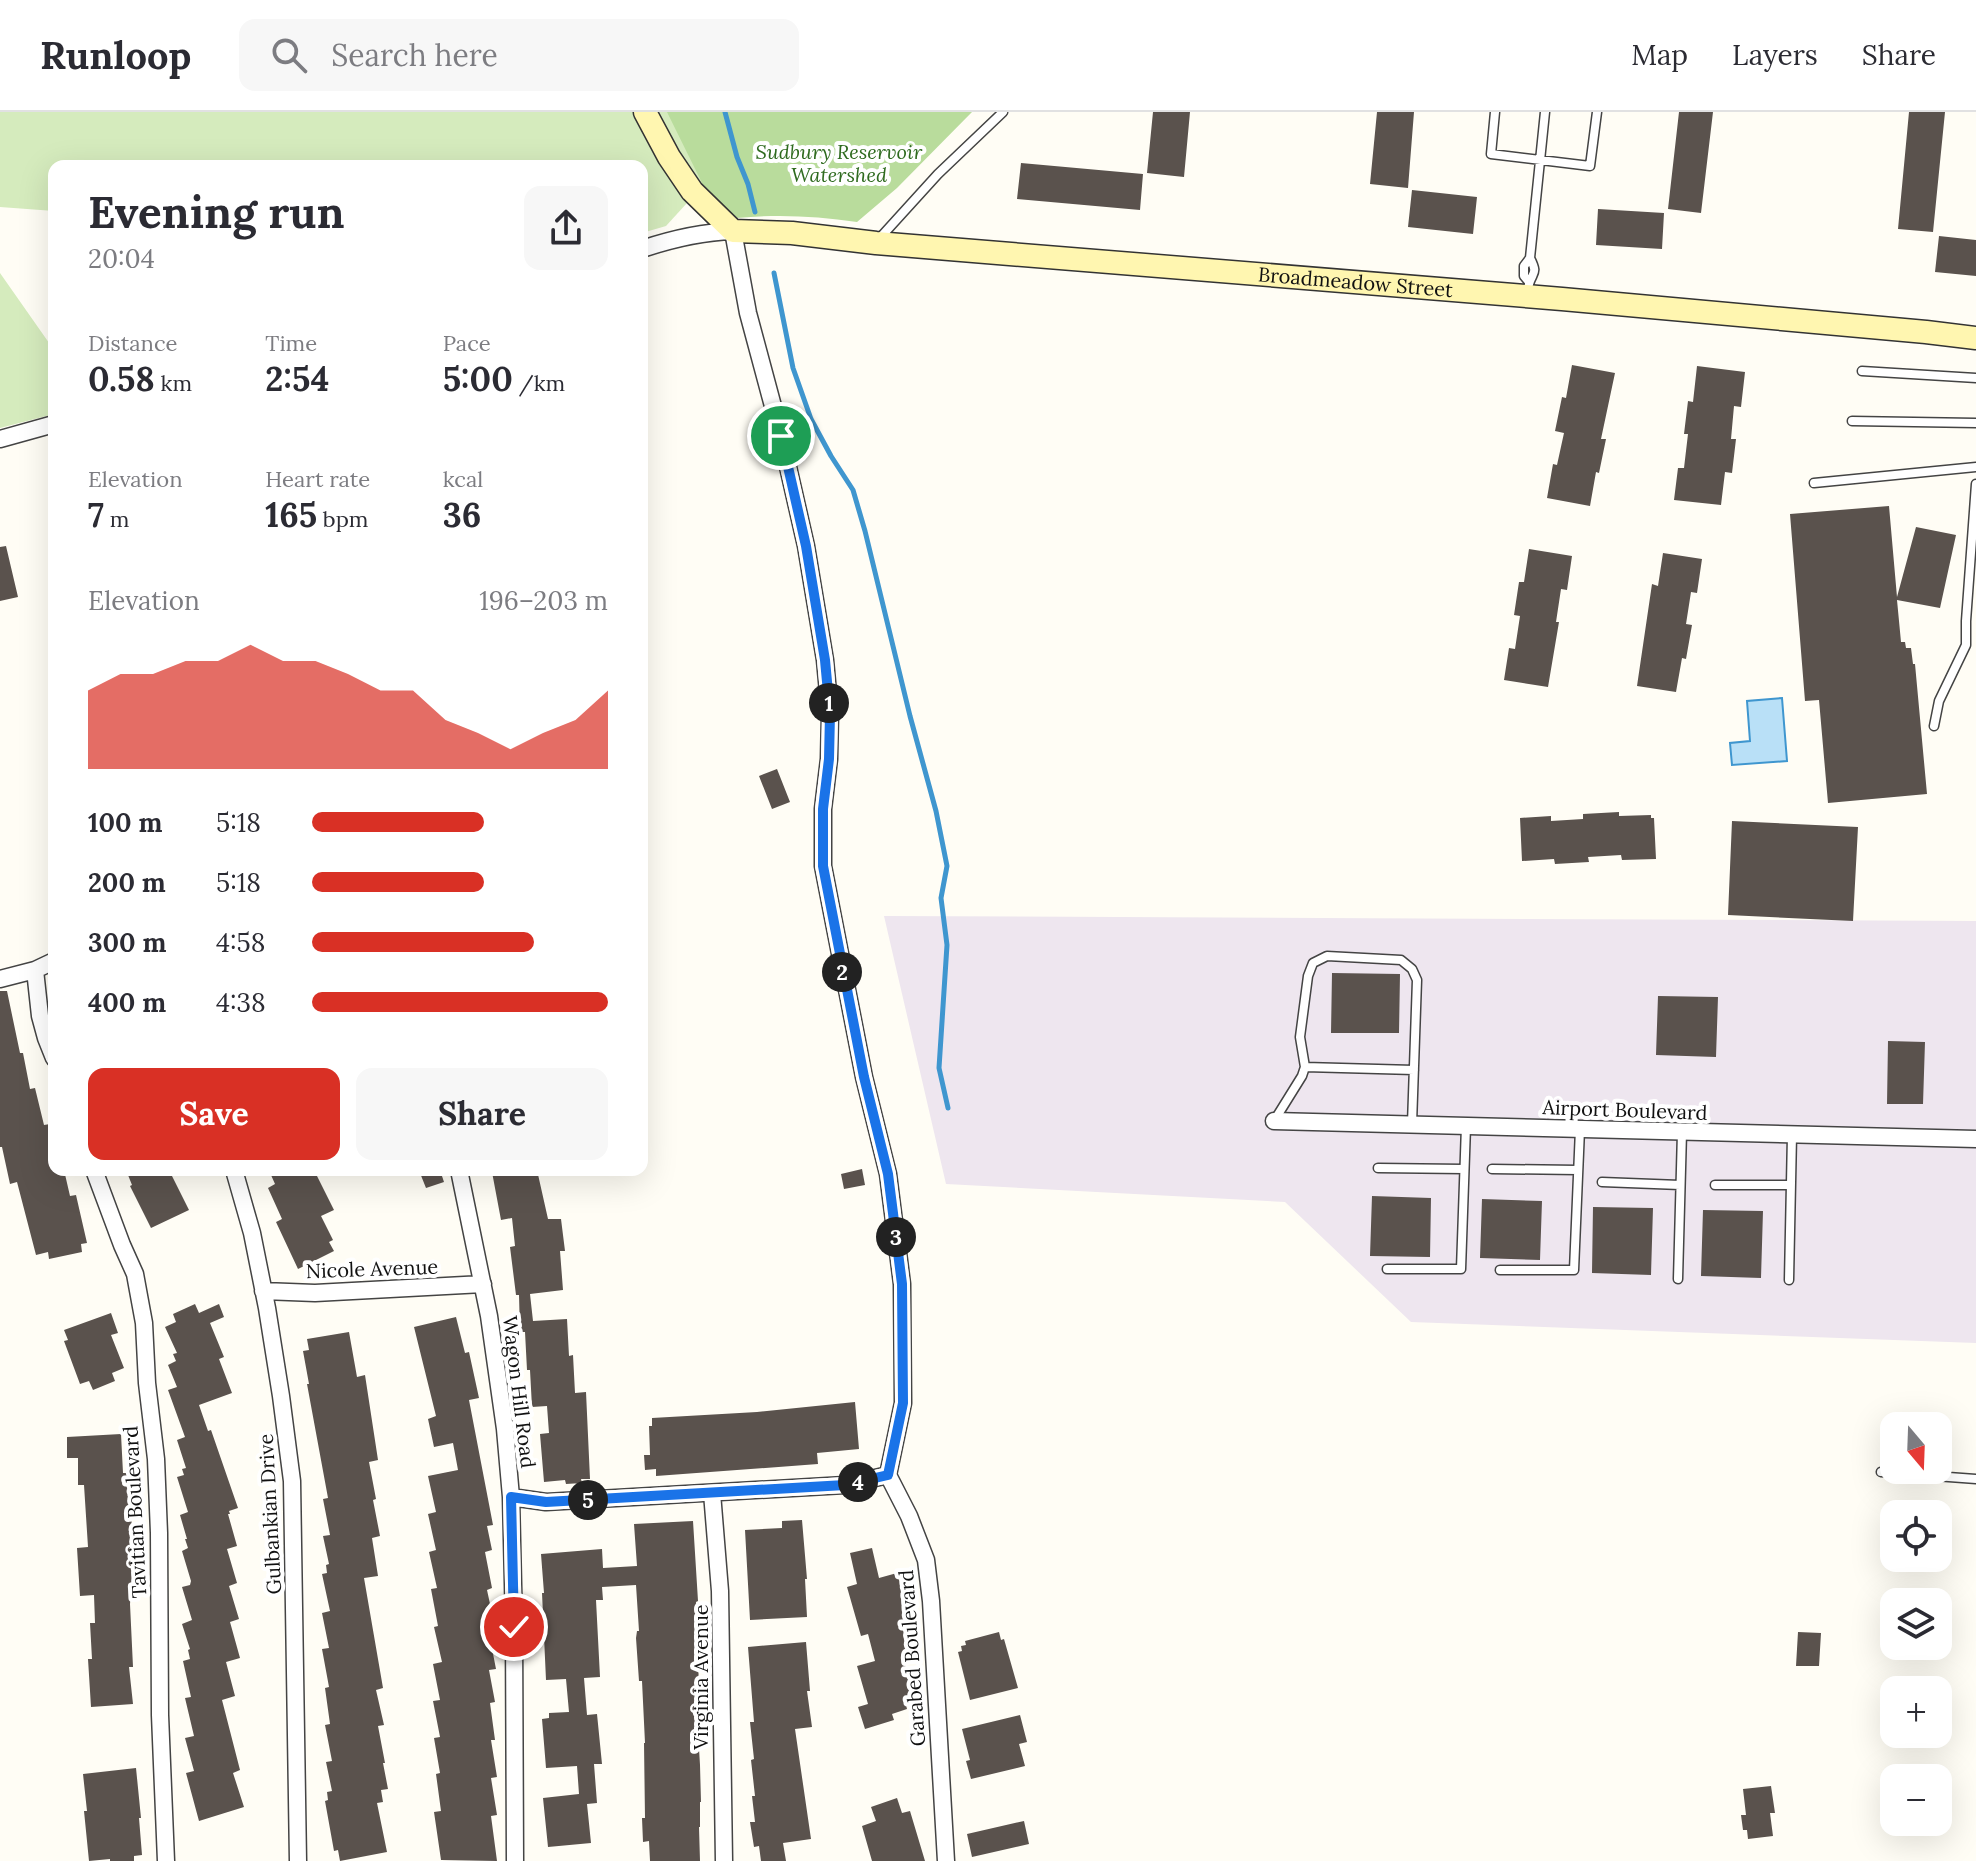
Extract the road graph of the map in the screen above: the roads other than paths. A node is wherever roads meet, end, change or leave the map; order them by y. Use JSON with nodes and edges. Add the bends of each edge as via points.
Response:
{"nodes":[{"id":1,"x":645,"y":112,"type":"edge"},
{"id":2,"x":1003,"y":112,"type":"edge"},
{"id":3,"x":1495,"y":112,"type":"edge"},
{"id":4,"x":1545,"y":112,"type":"edge"},
{"id":5,"x":1597,"y":112,"type":"edge"},
{"id":6,"x":1540,"y":160,"type":"junction"},
{"id":7,"x":733,"y":231,"type":"junction"},
{"id":8,"x":876,"y":243,"type":"junction"},
{"id":9,"x":648,"y":247,"type":"edge"},
{"id":10,"x":1529,"y":289,"type":"junction"},
{"id":11,"x":1976,"y":338,"type":"edge"},
{"id":12,"x":1862,"y":371,"type":"dead end"},
{"id":13,"x":1976,"y":378,"type":"edge"},
{"id":14,"x":1852,"y":421,"type":"dead end"},
{"id":15,"x":1976,"y":423,"type":"edge"},
{"id":16,"x":48,"y":430,"type":"edge"},
{"id":17,"x":0,"y":439,"type":"edge"},
{"id":18,"x":1976,"y":467,"type":"edge"},
{"id":19,"x":1814,"y":483,"type":"dead end"},
{"id":20,"x":1976,"y":484,"type":"edge"},
{"id":21,"x":1934,"y":726,"type":"dead end"},
{"id":22,"x":48,"y":964,"type":"edge"},
{"id":23,"x":35,"y":970,"type":"junction"},
{"id":24,"x":0,"y":979,"type":"edge"},
{"id":25,"x":48,"y":1043,"type":"edge"},
{"id":26,"x":1305,"y":1067,"type":"junction"},
{"id":27,"x":1414,"y":1070,"type":"junction"},
{"id":28,"x":1274,"y":1121,"type":"joint"},
{"id":29,"x":1412,"y":1125,"type":"junction"},
{"id":30,"x":1466,"y":1126,"type":"junction"},
{"id":31,"x":1580,"y":1129,"type":"junction"},
{"id":32,"x":1682,"y":1132,"type":"junction"},
{"id":33,"x":1792,"y":1135,"type":"junction"},
{"id":34,"x":1976,"y":1139,"type":"edge"},
{"id":35,"x":1378,"y":1168,"type":"dead end"},
{"id":36,"x":1464,"y":1169,"type":"junction"},
{"id":37,"x":1492,"y":1169,"type":"dead end"},
{"id":38,"x":1578,"y":1170,"type":"junction"},
{"id":39,"x":96,"y":1176,"type":"edge"},
{"id":40,"x":236,"y":1176,"type":"edge"},
{"id":41,"x":460,"y":1176,"type":"edge"},
{"id":42,"x":1602,"y":1182,"type":"dead end"},
{"id":43,"x":1680,"y":1185,"type":"junction"},
{"id":44,"x":1715,"y":1185,"type":"dead end"},
{"id":45,"x":1791,"y":1185,"type":"junction"},
{"id":46,"x":1387,"y":1269,"type":"dead end"},
{"id":47,"x":1500,"y":1270,"type":"dead end"},
{"id":48,"x":1678,"y":1279,"type":"dead end"},
{"id":49,"x":1789,"y":1280,"type":"dead end"},
{"id":50,"x":483,"y":1284,"type":"junction"},
{"id":51,"x":263,"y":1291,"type":"junction"},
{"id":52,"x":888,"y":1475,"type":"junction"},
{"id":53,"x":1952,"y":1477,"type":"edge"},
{"id":54,"x":1976,"y":1479,"type":"edge"},
{"id":55,"x":712,"y":1493,"type":"junction"},
{"id":56,"x":511,"y":1497,"type":"junction"},
{"id":57,"x":166,"y":1861,"type":"edge"},
{"id":58,"x":298,"y":1861,"type":"edge"},
{"id":59,"x":515,"y":1861,"type":"edge"},
{"id":60,"x":724,"y":1861,"type":"edge"},
{"id":61,"x":946,"y":1861,"type":"edge"}],
"edges":[{"from":1,"to":7,"type":"street","via":[[692,191]]},
{"from":2,"to":8,"type":"lane"},
{"from":3,"to":6,"type":"lane","via":[[1491,154]]},
{"from":4,"to":6,"type":"lane"},
{"from":5,"to":6,"type":"lane","via":[[1590,166]]},
{"from":6,"to":10,"type":"lane","via":[[1530,258],[1535,268]]},
{"from":7,"to":8,"type":"street","name":"Broadmeadow Street"},
{"from":7,"to":9,"type":"street"},
{"from":7,"to":52,"type":"street","via":[[806,546],[825,660],[830,714],[823,866],[888,1174],[902,1284],[903,1403]]},
{"from":8,"to":10,"type":"street","name":"Broadmeadow Street"},
{"from":10,"to":11,"type":"street","name":"Broadmeadow Street"},
{"from":12,"to":13,"type":"lane"},
{"from":14,"to":15,"type":"lane"},
{"from":16,"to":17,"type":"street"},
{"from":18,"to":19,"type":"lane"},
{"from":20,"to":21,"type":"lane","via":[[1966,645],[1939,701]]},
{"from":22,"to":23,"type":"street"},
{"from":23,"to":24,"type":"street"},
{"from":23,"to":25,"type":"street"},
{"from":26,"to":27,"type":"lane"},
{"from":26,"to":27,"type":"lane","via":[[1300,1037],[1308,976],[1313,963],[1327,956],[1401,960],[1412,969],[1417,980]]},
{"from":26,"to":28,"type":"lane"},
{"from":27,"to":29,"type":"lane"},
{"from":28,"to":29,"type":"street","name":"Airport Boulevard"},
{"from":29,"to":30,"type":"street","name":"Airport Boulevard"},
{"from":30,"to":31,"type":"street","name":"Airport Boulevard"},
{"from":30,"to":36,"type":"lane"},
{"from":31,"to":32,"type":"street","name":"Airport Boulevard"},
{"from":31,"to":38,"type":"lane"},
{"from":32,"to":33,"type":"street","name":"Airport Boulevard"},
{"from":32,"to":43,"type":"lane"},
{"from":33,"to":34,"type":"street","name":"Airport Boulevard"},
{"from":33,"to":45,"type":"lane"},
{"from":35,"to":36,"type":"lane"},
{"from":36,"to":46,"type":"lane","via":[[1461,1269]]},
{"from":37,"to":38,"type":"lane"},
{"from":38,"to":47,"type":"lane","via":[[1574,1270]]},
{"from":39,"to":57,"type":"street","name":"Tavitian Boulevard","via":[[135,1274],[144,1323],[156,1459]]},
{"from":40,"to":51,"type":"street","name":"Gulbankian Drive"},
{"from":41,"to":50,"type":"street","name":"Wagon Hill Road"},
{"from":42,"to":43,"type":"lane"},
{"from":43,"to":48,"type":"lane"},
{"from":44,"to":45,"type":"lane"},
{"from":45,"to":49,"type":"lane"},
{"from":50,"to":51,"type":"street","name":"Nicole Avenue"},
{"from":50,"to":56,"type":"street","name":"Wagon Hill Road"},
{"from":51,"to":58,"type":"street","name":"Gulbankian Drive","via":[[292,1481]]},
{"from":52,"to":55,"type":"street","via":[[845,1485]]},
{"from":52,"to":61,"type":"street","name":"Garabed Boulevard","via":[[926,1560]]},
{"from":53,"to":54,"type":"lane"},
{"from":55,"to":56,"type":"street","via":[[546,1502]]},
{"from":55,"to":60,"type":"street","name":"Virginia Avenue","via":[[720,1591]]},
{"from":56,"to":59,"type":"street","name":"Wagon Hill Road"}]}
